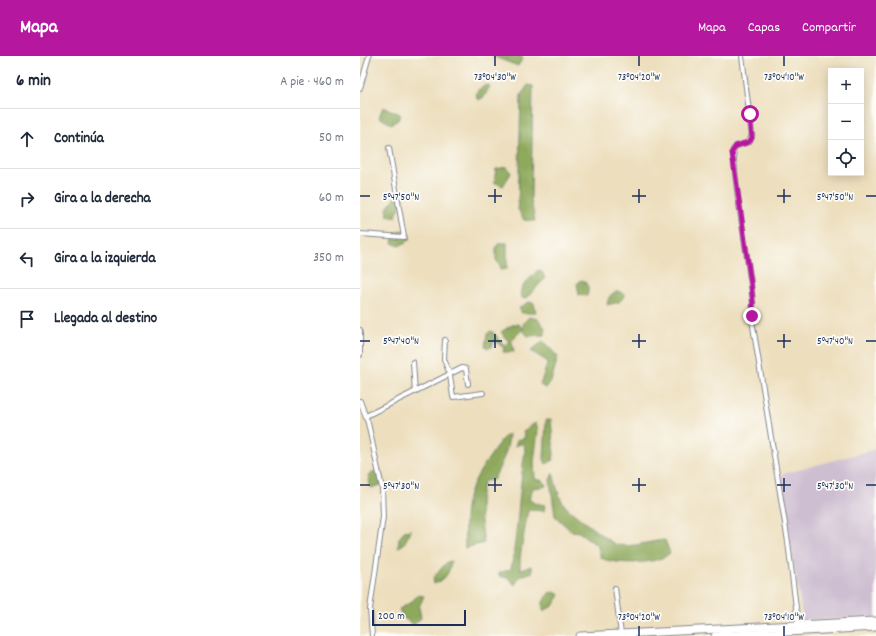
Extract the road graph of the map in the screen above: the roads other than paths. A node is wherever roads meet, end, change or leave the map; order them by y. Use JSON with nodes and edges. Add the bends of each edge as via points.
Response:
{"nodes":[{"id":1,"x":370,"y":56,"type":"edge"},
{"id":2,"x":742,"y":56,"type":"edge"},
{"id":3,"x":360,"y":88,"type":"edge"},
{"id":4,"x":389,"y":148,"type":"dead end"},
{"id":5,"x":360,"y":234,"type":"edge"},
{"id":6,"x":360,"y":330,"type":"edge"},
{"id":7,"x":445,"y":340,"type":"dead end"},
{"id":8,"x":360,"y":355,"type":"edge"},
{"id":9,"x":413,"y":362,"type":"dead end"},
{"id":10,"x":450,"y":375,"type":"junction"},
{"id":11,"x":468,"y":384,"type":"dead end"},
{"id":12,"x":415,"y":392,"type":"junction"},
{"id":13,"x":483,"y":393,"type":"dead end"},
{"id":14,"x":360,"y":402,"type":"edge"},
{"id":15,"x":366,"y":416,"type":"junction"},
{"id":16,"x":615,"y":588,"type":"dead end"},
{"id":17,"x":876,"y":621,"type":"edge"},
{"id":18,"x":798,"y":624,"type":"junction"},
{"id":19,"x":876,"y":627,"type":"edge"},
{"id":20,"x":621,"y":634,"type":"junction"},
{"id":21,"x":746,"y":635,"type":"edge"},
{"id":22,"x":372,"y":636,"type":"edge"},
{"id":23,"x":580,"y":636,"type":"edge"},
{"id":24,"x":715,"y":636,"type":"edge"}],
"edges":[{"from":1,"to":3,"type":"street"},
{"from":2,"to":18,"type":"street","via":[[752,138],[749,142],[734,148],[734,171],[751,284],[752,320],[788,542]]},
{"from":4,"to":5,"type":"street","via":[[404,237]]},
{"from":6,"to":8,"type":"street"},
{"from":7,"to":10,"type":"street","via":[[444,359]]},
{"from":9,"to":12,"type":"street"},
{"from":10,"to":11,"type":"street","via":[[462,368],[466,369]]},
{"from":10,"to":12,"type":"street"},
{"from":10,"to":13,"type":"street","via":[[453,397]]},
{"from":12,"to":15,"type":"street"},
{"from":14,"to":15,"type":"street"},
{"from":15,"to":22,"type":"street","via":[[380,474],[383,502],[382,534],[370,609]]},
{"from":16,"to":20,"type":"street"},
{"from":17,"to":18,"type":"highway"},
{"from":18,"to":20,"type":"highway"},
{"from":19,"to":21,"type":"highway"},
{"from":20,"to":23,"type":"highway"},
{"from":21,"to":24,"type":"highway"}]}
